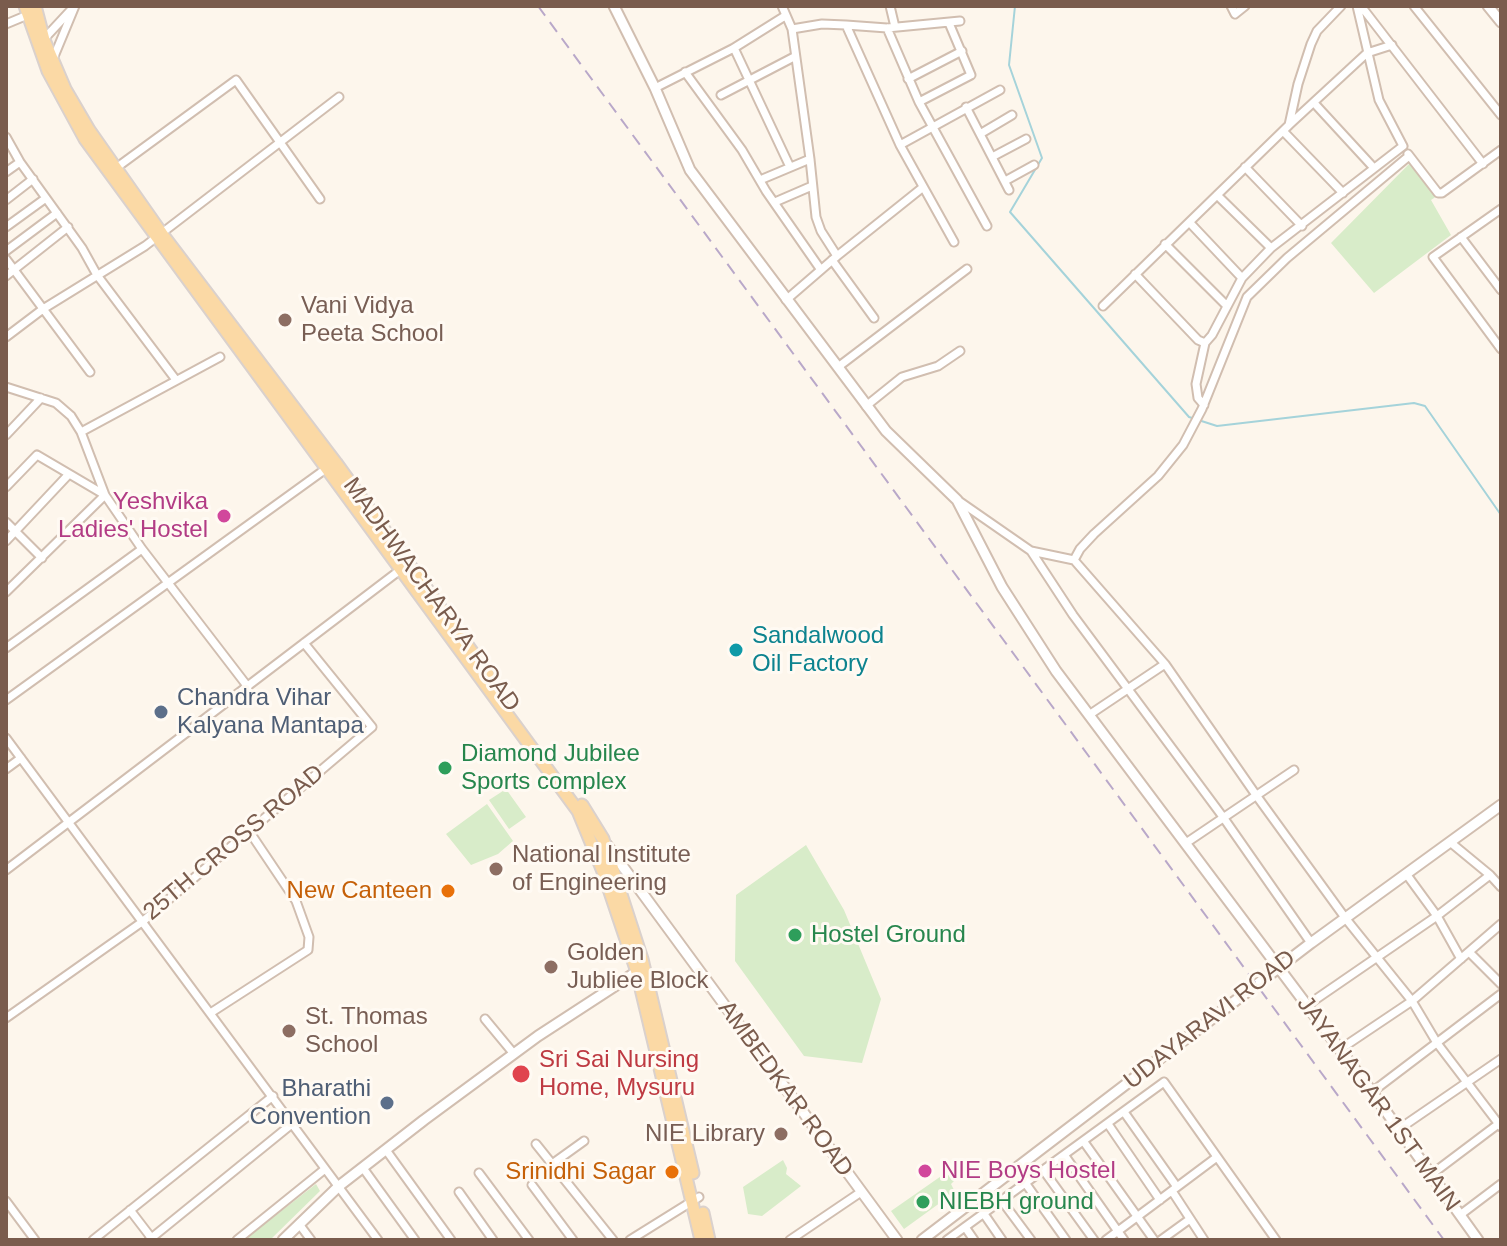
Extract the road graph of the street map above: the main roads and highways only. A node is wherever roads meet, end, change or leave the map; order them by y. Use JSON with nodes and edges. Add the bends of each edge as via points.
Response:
{"nodes":[{"id":1,"x":32,"y":9,"type":"edge"},
{"id":2,"x":41,"y":41,"type":"junction"},
{"id":3,"x":159,"y":236,"type":"junction"},
{"id":4,"x":406,"y":566,"type":"junction"},
{"id":5,"x":641,"y":970,"type":"junction"},
{"id":6,"x":696,"y":1199,"type":"junction"},
{"id":7,"x":701,"y":1240,"type":"edge"},
{"id":8,"x":709,"y":1240,"type":"edge"}],
"edges":[{"from":1,"to":2,"type":"main road","name":"MADHWACHARYA ROAD"},
{"from":2,"to":3,"type":"main road","name":"MADHWACHARYA ROAD","via":[[78,112]]},
{"from":2,"to":3,"type":"main road","name":"MADHWACHARYA ROAD","via":[[48,71],[85,139]]},
{"from":3,"to":4,"type":"main road","name":"MADHWACHARYA ROAD"},
{"from":4,"to":5,"type":"main road","name":"MADHWACHARYA ROAD","via":[[578,811]]},
{"from":4,"to":5,"type":"main road","name":"MADHWACHARYA ROAD","via":[[603,839]]},
{"from":5,"to":6,"type":"main road"},
{"from":6,"to":7,"type":"main road"},
{"from":6,"to":8,"type":"main road"}]}
